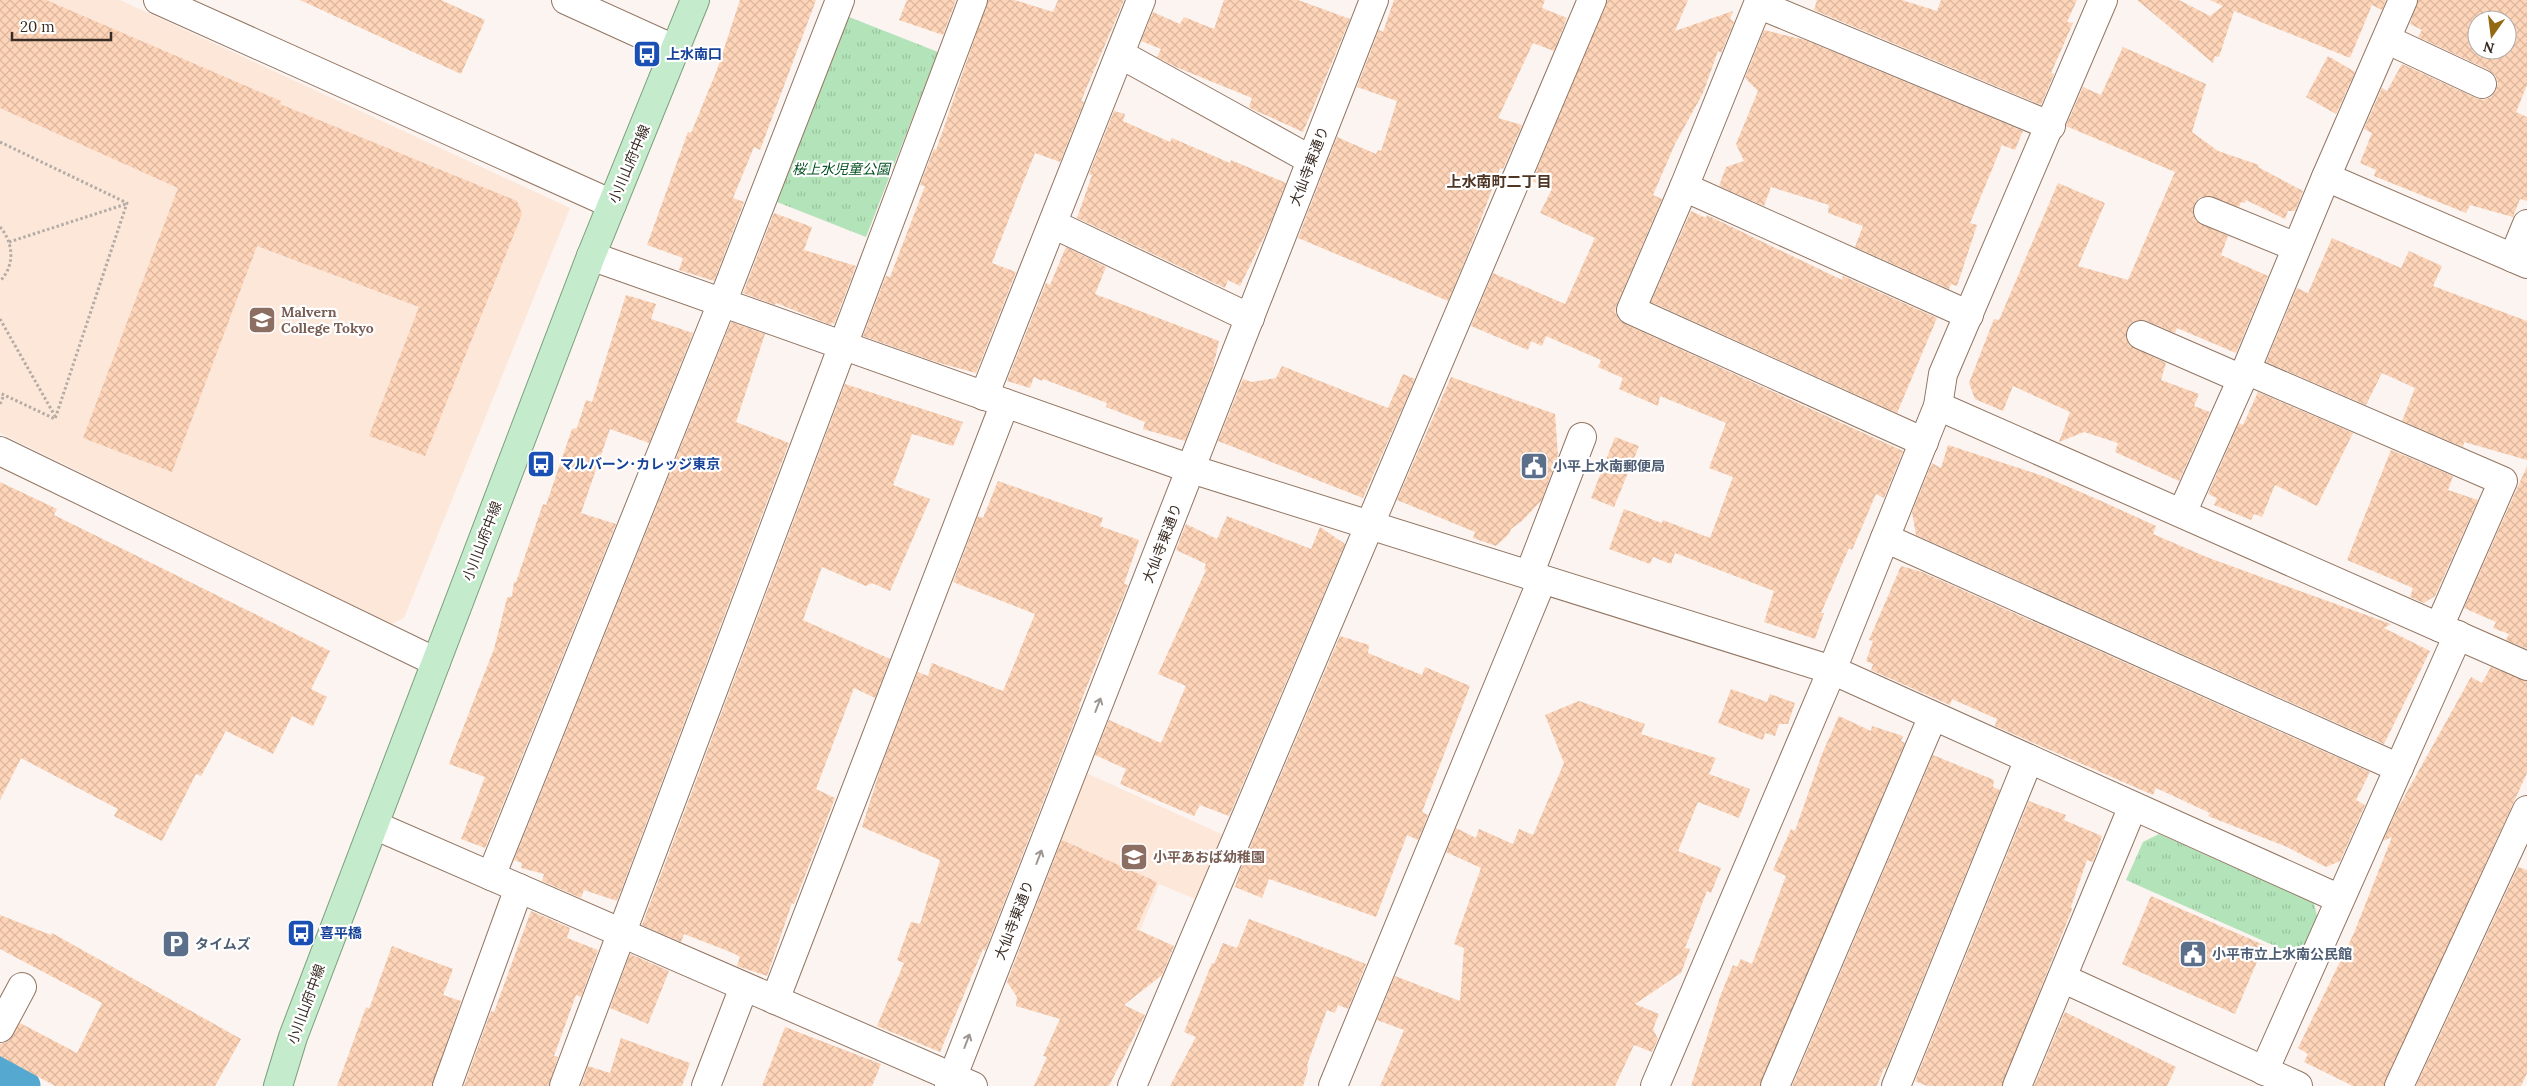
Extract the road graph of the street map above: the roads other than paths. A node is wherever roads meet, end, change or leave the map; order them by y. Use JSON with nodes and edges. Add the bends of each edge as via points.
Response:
{"nodes":[{"id":1,"x":158,"y":0,"type":"edge"},
{"id":2,"x":566,"y":0,"type":"edge"},
{"id":3,"x":695,"y":0,"type":"edge"},
{"id":4,"x":840,"y":0,"type":"edge"},
{"id":5,"x":974,"y":0,"type":"edge"},
{"id":6,"x":1141,"y":0,"type":"edge"},
{"id":7,"x":1373,"y":0,"type":"edge"},
{"id":8,"x":1592,"y":0,"type":"edge"},
{"id":9,"x":2103,"y":0,"type":"edge"},
{"id":10,"x":2404,"y":0,"type":"edge"},
{"id":11,"x":2388,"y":40,"type":"junction"},
{"id":12,"x":676,"y":50,"type":"junction"},
{"id":13,"x":1120,"y":54,"type":"junction"},
{"id":14,"x":2482,"y":84,"type":"dead end"},
{"id":15,"x":2051,"y":126,"type":"junction"},
{"id":16,"x":1311,"y":160,"type":"junction"},
{"id":17,"x":2326,"y":176,"type":"junction"},
{"id":18,"x":1684,"y":187,"type":"junction"},
{"id":19,"x":612,"y":204,"type":"junction"},
{"id":20,"x":2208,"y":211,"type":"dead end"},
{"id":21,"x":1053,"y":224,"type":"junction"},
{"id":22,"x":2527,"y":224,"type":"edge"},
{"id":23,"x":2296,"y":247,"type":"junction"},
{"id":24,"x":591,"y":256,"type":"junction"},
{"id":25,"x":2520,"y":261,"type":"edge"},
{"id":26,"x":722,"y":303,"type":"junction"},
{"id":27,"x":1969,"y":315,"type":"junction"},
{"id":28,"x":1250,"y":318,"type":"junction"},
{"id":29,"x":2140,"y":335,"type":"dead end"},
{"id":30,"x":842,"y":345,"type":"junction"},
{"id":31,"x":2244,"y":375,"type":"junction"},
{"id":32,"x":995,"y":399,"type":"junction"},
{"id":33,"x":1938,"y":406,"type":"junction"},
{"id":34,"x":1582,"y":437,"type":"dead end"},
{"id":35,"x":1924,"y":442,"type":"junction"},
{"id":36,"x":0,"y":451,"type":"edge"},
{"id":37,"x":1191,"y":469,"type":"junction"},
{"id":38,"x":2182,"y":513,"type":"junction"},
{"id":39,"x":1372,"y":525,"type":"junction"},
{"id":40,"x":1885,"y":538,"type":"junction"},
{"id":41,"x":1536,"y":577,"type":"junction"},
{"id":42,"x":2448,"y":631,"type":"junction"},
{"id":43,"x":436,"y":662,"type":"junction"},
{"id":44,"x":2527,"y":666,"type":"edge"},
{"id":45,"x":1832,"y":670,"type":"junction"},
{"id":46,"x":1933,"y":716,"type":"junction"},
{"id":47,"x":2029,"y":759,"type":"junction"},
{"id":48,"x":2399,"y":768,"type":"junction"},
{"id":49,"x":2133,"y":806,"type":"junction"},
{"id":50,"x":2527,"y":810,"type":"edge"},
{"id":51,"x":374,"y":825,"type":"junction"},
{"id":52,"x":491,"y":876,"type":"junction"},
{"id":53,"x":519,"y":888,"type":"junction"},
{"id":54,"x":2340,"y":900,"type":"junction"},
{"id":55,"x":622,"y":933,"type":"junction"},
{"id":56,"x":2062,"y":978,"type":"junction"},
{"id":57,"x":744,"y":986,"type":"junction"},
{"id":58,"x":22,"y":987,"type":"dead end"},
{"id":59,"x":775,"y":1000,"type":"junction"},
{"id":60,"x":0,"y":1028,"type":"edge"},
{"id":61,"x":2264,"y":1070,"type":"junction"},
{"id":62,"x":958,"y":1083,"type":"edge"},
{"id":63,"x":278,"y":1086,"type":"edge"},
{"id":64,"x":447,"y":1086,"type":"edge"},
{"id":65,"x":564,"y":1086,"type":"edge"},
{"id":66,"x":706,"y":1086,"type":"edge"},
{"id":67,"x":1132,"y":1086,"type":"edge"},
{"id":68,"x":1333,"y":1086,"type":"edge"},
{"id":69,"x":1654,"y":1086,"type":"edge"},
{"id":70,"x":1775,"y":1086,"type":"edge"},
{"id":71,"x":1896,"y":1086,"type":"edge"},
{"id":72,"x":2017,"y":1086,"type":"edge"},
{"id":73,"x":2298,"y":1086,"type":"edge"},
{"id":74,"x":2399,"y":1086,"type":"edge"}],
"edges":[{"from":1,"to":19,"type":"street"},
{"from":2,"to":12,"type":"street"},
{"from":3,"to":12,"type":"main road","name":"小川山府中線"},
{"from":4,"to":26,"type":"street"},
{"from":5,"to":30,"type":"street"},
{"from":6,"to":13,"type":"street"},
{"from":7,"to":16,"type":"street","name":"大仙寺東通り"},
{"from":8,"to":39,"type":"street"},
{"from":9,"to":15,"type":"street"},
{"from":10,"to":11,"type":"street"},
{"from":11,"to":14,"type":"street"},
{"from":11,"to":17,"type":"street"},
{"from":12,"to":19,"type":"main road","name":"小川山府中線"},
{"from":13,"to":16,"type":"street"},
{"from":13,"to":21,"type":"street"},
{"from":15,"to":18,"type":"street","via":[[1758,4]]},
{"from":15,"to":27,"type":"street"},
{"from":16,"to":28,"type":"street","name":"大仙寺東通り"},
{"from":17,"to":23,"type":"street"},
{"from":17,"to":25,"type":"street"},
{"from":18,"to":27,"type":"street"},
{"from":18,"to":35,"type":"street","via":[[1631,310]]},
{"from":19,"to":24,"type":"main road","name":"小川山府中線"},
{"from":20,"to":23,"type":"street"},
{"from":21,"to":28,"type":"street"},
{"from":21,"to":32,"type":"street"},
{"from":22,"to":25,"type":"street"},
{"from":23,"to":31,"type":"street"},
{"from":24,"to":26,"type":"street"},
{"from":24,"to":43,"type":"main road","name":"小川山府中線"},
{"from":26,"to":30,"type":"street"},
{"from":26,"to":52,"type":"street"},
{"from":27,"to":33,"type":"street","via":[[1942,374]]},
{"from":28,"to":37,"type":"street","name":"大仙寺東通り"},
{"from":29,"to":31,"type":"street"},
{"from":30,"to":32,"type":"street"},
{"from":30,"to":55,"type":"street"},
{"from":31,"to":38,"type":"street"},
{"from":31,"to":42,"type":"street","via":[[2502,481]]},
{"from":32,"to":37,"type":"street"},
{"from":32,"to":59,"type":"street"},
{"from":33,"to":35,"type":"street"},
{"from":33,"to":38,"type":"street"},
{"from":34,"to":41,"type":"street"},
{"from":35,"to":40,"type":"street"},
{"from":36,"to":43,"type":"street"},
{"from":37,"to":39,"type":"street"},
{"from":62,"to":37,"type":"street","name":"大仙寺東通り","one_way":true},
{"from":38,"to":42,"type":"street"},
{"from":39,"to":41,"type":"street"},
{"from":39,"to":67,"type":"street"},
{"from":40,"to":45,"type":"street"},
{"from":40,"to":48,"type":"street"},
{"from":41,"to":45,"type":"street"},
{"from":41,"to":68,"type":"street"},
{"from":42,"to":44,"type":"street"},
{"from":42,"to":48,"type":"street"},
{"from":43,"to":51,"type":"main road","name":"小川山府中線"},
{"from":45,"to":46,"type":"street"},
{"from":45,"to":69,"type":"street"},
{"from":46,"to":47,"type":"street"},
{"from":46,"to":70,"type":"street"},
{"from":47,"to":49,"type":"street"},
{"from":47,"to":71,"type":"street"},
{"from":48,"to":54,"type":"street"},
{"from":49,"to":54,"type":"street"},
{"from":49,"to":56,"type":"street"},
{"from":50,"to":74,"type":"street"},
{"from":51,"to":52,"type":"street"},
{"from":51,"to":63,"type":"main road","name":"小川山府中線","via":[[293,1037]]},
{"from":52,"to":53,"type":"street"},
{"from":53,"to":55,"type":"street"},
{"from":53,"to":64,"type":"street"},
{"from":54,"to":61,"type":"street"},
{"from":55,"to":57,"type":"street"},
{"from":55,"to":65,"type":"street"},
{"from":56,"to":61,"type":"street"},
{"from":56,"to":72,"type":"street"},
{"from":57,"to":59,"type":"street"},
{"from":57,"to":66,"type":"street"},
{"from":58,"to":60,"type":"street"},
{"from":59,"to":62,"type":"street"},
{"from":61,"to":73,"type":"street"}]}
